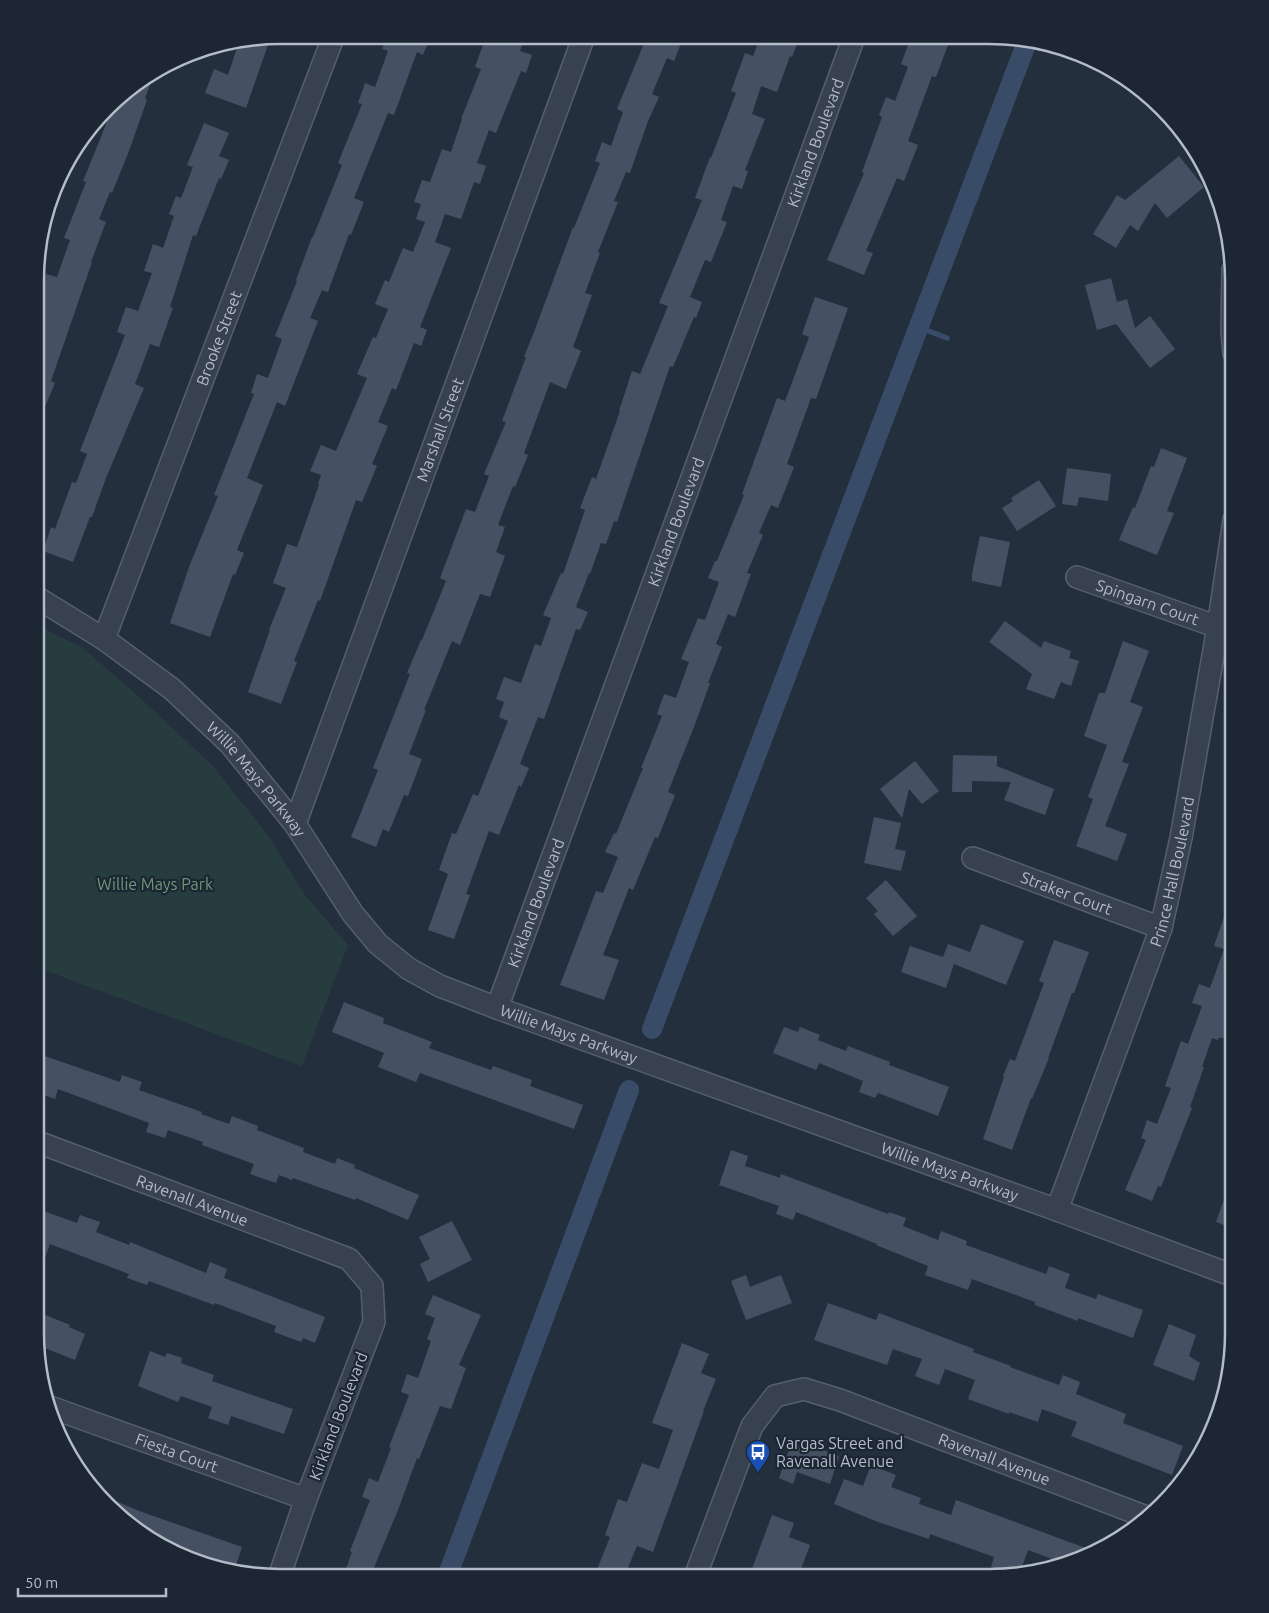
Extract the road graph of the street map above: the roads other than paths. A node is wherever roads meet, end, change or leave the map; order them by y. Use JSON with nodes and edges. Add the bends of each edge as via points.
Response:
{"nodes":[{"id":1,"x":331,"y":44,"type":"edge"},
{"id":2,"x":581,"y":44,"type":"edge"},
{"id":3,"x":851,"y":44,"type":"edge"},
{"id":4,"x":1077,"y":577,"type":"dead end"},
{"id":5,"x":1225,"y":580,"type":"edge"},
{"id":6,"x":44,"y":602,"type":"edge"},
{"id":7,"x":1218,"y":627,"type":"junction"},
{"id":8,"x":104,"y":639,"type":"junction"},
{"id":9,"x":295,"y":824,"type":"junction"},
{"id":10,"x":972,"y":858,"type":"dead end"},
{"id":11,"x":1161,"y":928,"type":"junction"},
{"id":12,"x":497,"y":1008,"type":"junction"},
{"id":13,"x":44,"y":1144,"type":"edge"},
{"id":14,"x":1057,"y":1210,"type":"junction"},
{"id":15,"x":349,"y":1259,"type":"joint"},
{"id":16,"x":1225,"y":1273,"type":"edge"},
{"id":17,"x":56,"y":1409,"type":"edge"},
{"id":18,"x":306,"y":1499,"type":"junction"},
{"id":19,"x":1140,"y":1515,"type":"edge"},
{"id":20,"x":282,"y":1569,"type":"edge"},
{"id":21,"x":698,"y":1569,"type":"edge"}],
"edges":[{"from":1,"to":8,"type":"street","name":"Brooke Street"},
{"from":2,"to":9,"type":"street","name":"Marshall Street"},
{"from":3,"to":12,"type":"street","name":"Kirkland Boulevard"},
{"from":4,"to":7,"type":"street","name":"Spingarn Court"},
{"from":5,"to":7,"type":"street","name":"Prince Hall Boulevard"},
{"from":6,"to":8,"type":"street","name":"Willie Mays Parkway"},
{"from":7,"to":11,"type":"street","name":"Prince Hall Boulevard","via":[[1181,838]]},
{"from":8,"to":9,"type":"street","name":"Willie Mays Parkway","via":[[172,688],[198,713],[230,744]]},
{"from":9,"to":12,"type":"street","name":"Willie Mays Parkway","via":[[353,914],[378,944],[409,969],[440,986]]},
{"from":10,"to":11,"type":"street","name":"Straker Court"},
{"from":11,"to":14,"type":"street","name":"Prince Hall Boulevard"},
{"from":12,"to":14,"type":"street","name":"Willie Mays Parkway"},
{"from":13,"to":15,"type":"street","name":"Ravenall Avenue"},
{"from":14,"to":16,"type":"street","name":"Willie Mays Parkway"},
{"from":15,"to":18,"type":"street","name":"Kirkland Boulevard","via":[[372,1286],[374,1322]]},
{"from":17,"to":18,"type":"street","name":"Fiesta Court"},
{"from":18,"to":20,"type":"street","name":"Kirkland Boulevard"},
{"from":19,"to":21,"type":"street","name":"Ravenall Avenue","via":[[804,1389],[775,1396],[752,1426]]}]}
